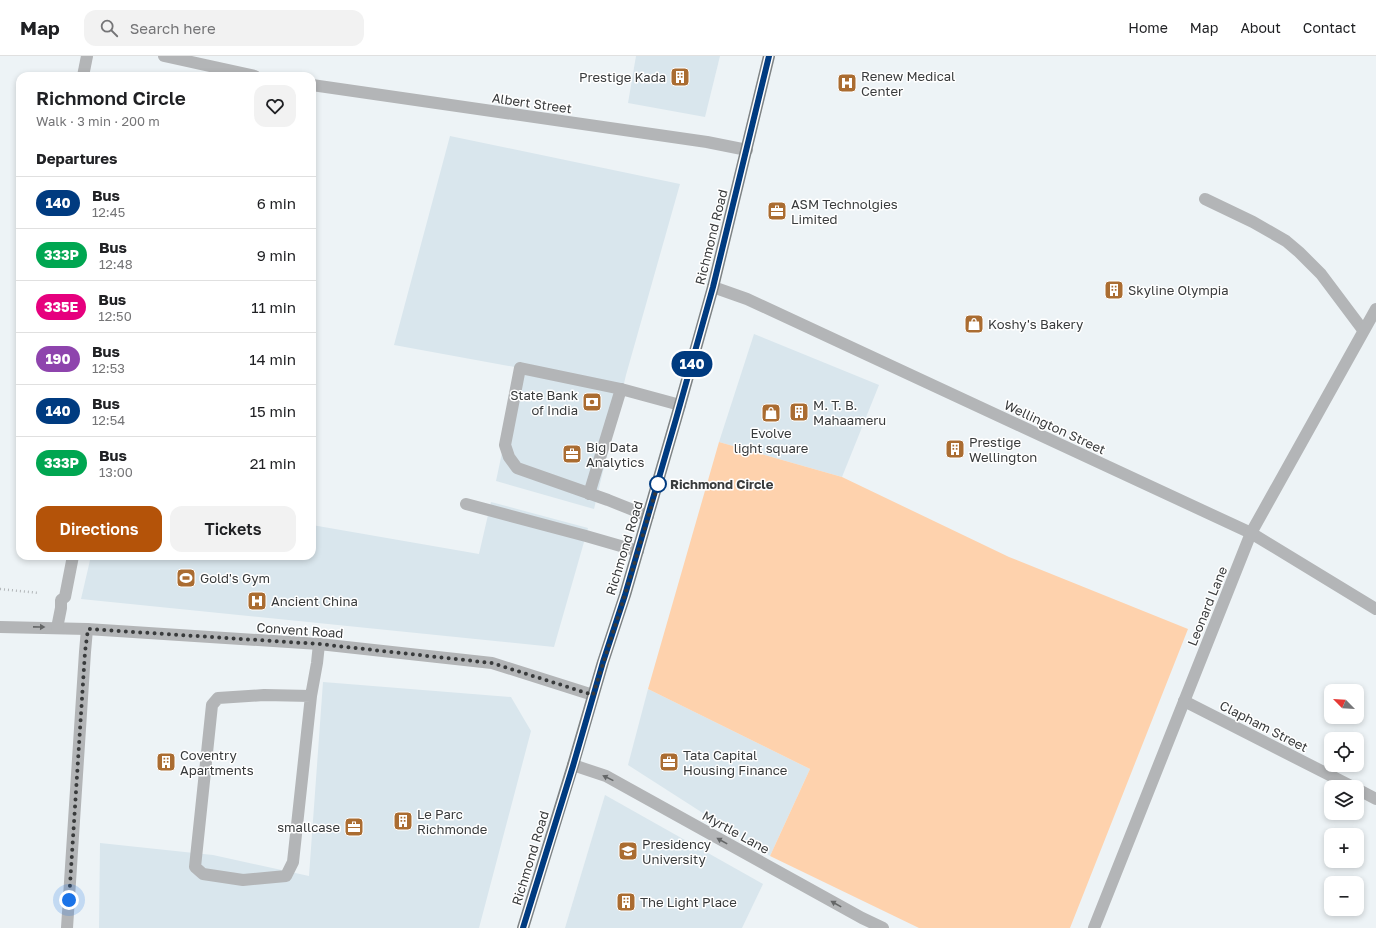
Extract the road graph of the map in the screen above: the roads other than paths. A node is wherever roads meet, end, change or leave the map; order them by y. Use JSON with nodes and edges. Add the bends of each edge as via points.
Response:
{"nodes":[{"id":1,"x":87,"y":56,"type":"edge"},
{"id":2,"x":164,"y":56,"type":"edge"},
{"id":3,"x":770,"y":56,"type":"edge"},
{"id":4,"x":84,"y":72,"type":"edge"},
{"id":5,"x":237,"y":72,"type":"edge"},
{"id":6,"x":316,"y":86,"type":"edge"},
{"id":7,"x":747,"y":150,"type":"junction"},
{"id":8,"x":1205,"y":199,"type":"dead end"},
{"id":9,"x":713,"y":287,"type":"junction"},
{"id":10,"x":1376,"y":308,"type":"edge"},
{"id":11,"x":1363,"y":330,"type":"junction"},
{"id":12,"x":621,"y":389,"type":"junction"},
{"id":13,"x":680,"y":405,"type":"junction"},
{"id":14,"x":588,"y":494,"type":"junction"},
{"id":15,"x":466,"y":504,"type":"dead end"},
{"id":16,"x":648,"y":516,"type":"junction"},
{"id":17,"x":1251,"y":533,"type":"junction"},
{"id":18,"x":638,"y":551,"type":"junction"},
{"id":19,"x":72,"y":560,"type":"edge"},
{"id":20,"x":1376,"y":609,"type":"edge"},
{"id":21,"x":0,"y":627,"type":"edge"},
{"id":22,"x":57,"y":628,"type":"junction"},
{"id":23,"x":88,"y":629,"type":"junction"},
{"id":24,"x":319,"y":644,"type":"junction"},
{"id":25,"x":593,"y":695,"type":"junction"},
{"id":26,"x":312,"y":696,"type":"junction"},
{"id":27,"x":1184,"y":701,"type":"junction"},
{"id":28,"x":573,"y":766,"type":"junction"},
{"id":29,"x":1339,"y":780,"type":"edge"},
{"id":30,"x":1364,"y":793,"type":"edge"},
{"id":31,"x":1376,"y":799,"type":"edge"},
{"id":32,"x":860,"y":923,"type":"edge"},
{"id":33,"x":67,"y":928,"type":"edge"},
{"id":34,"x":523,"y":928,"type":"edge"},
{"id":35,"x":883,"y":928,"type":"edge"},
{"id":36,"x":1094,"y":928,"type":"edge"}],
"edges":[{"from":1,"to":4,"type":"street"},
{"from":2,"to":5,"type":"street"},
{"from":3,"to":7,"type":"main road","name":"Richmond Road"},
{"from":6,"to":7,"type":"street","name":"Albert Street"},
{"from":7,"to":9,"type":"main road","name":"Richmond Road"},
{"from":8,"to":11,"type":"street","via":[[1286,241],[1321,274]]},
{"from":9,"to":13,"type":"main road","name":"Richmond Road"},
{"from":9,"to":17,"type":"street","name":"Wellington Street","via":[[747,299]]},
{"from":10,"to":11,"type":"street","name":"Leonard Lane"},
{"from":11,"to":17,"type":"street","name":"Leonard Lane"},
{"from":12,"to":13,"type":"street"},
{"from":12,"to":14,"type":"street"},
{"from":12,"to":14,"type":"street","via":[[520,368],[505,445],[509,457],[517,468]]},
{"from":13,"to":16,"type":"main road","name":"Richmond Road"},
{"from":14,"to":16,"type":"street"},
{"from":15,"to":18,"type":"street"},
{"from":16,"to":18,"type":"main road","name":"Richmond Road"},
{"from":17,"to":20,"type":"street","name":"Wellington Street"},
{"from":17,"to":27,"type":"street","name":"Leonard Lane"},
{"from":18,"to":25,"type":"main road","name":"Richmond Road"},
{"from":19,"to":22,"type":"street","via":[[65,597],[61,600]]},
{"from":21,"to":22,"type":"street","name":"Convent Road","one_way":true},
{"from":22,"to":23,"type":"street","name":"Convent Road"},
{"from":23,"to":24,"type":"street","name":"Convent Road"},
{"from":23,"to":33,"type":"street"},
{"from":24,"to":25,"type":"street","name":"Convent Road","via":[[492,663]]},
{"from":24,"to":26,"type":"street"},
{"from":25,"to":28,"type":"main road","name":"Richmond Road"},
{"from":26,"to":26,"type":"street","via":[[293,862],[286,876],[243,880],[203,874],[194,867],[212,705],[218,698],[264,694]]},
{"from":27,"to":29,"type":"street","name":"Clapham Street"},
{"from":27,"to":36,"type":"street","name":"Leonard Lane"},
{"from":32,"to":28,"type":"street","name":"Myrtle Lane","one_way":true,"via":[[606,776]]},
{"from":28,"to":34,"type":"main road","name":"Richmond Road"},
{"from":30,"to":31,"type":"street"},
{"from":32,"to":35,"type":"street","name":"Myrtle Lane"}]}
